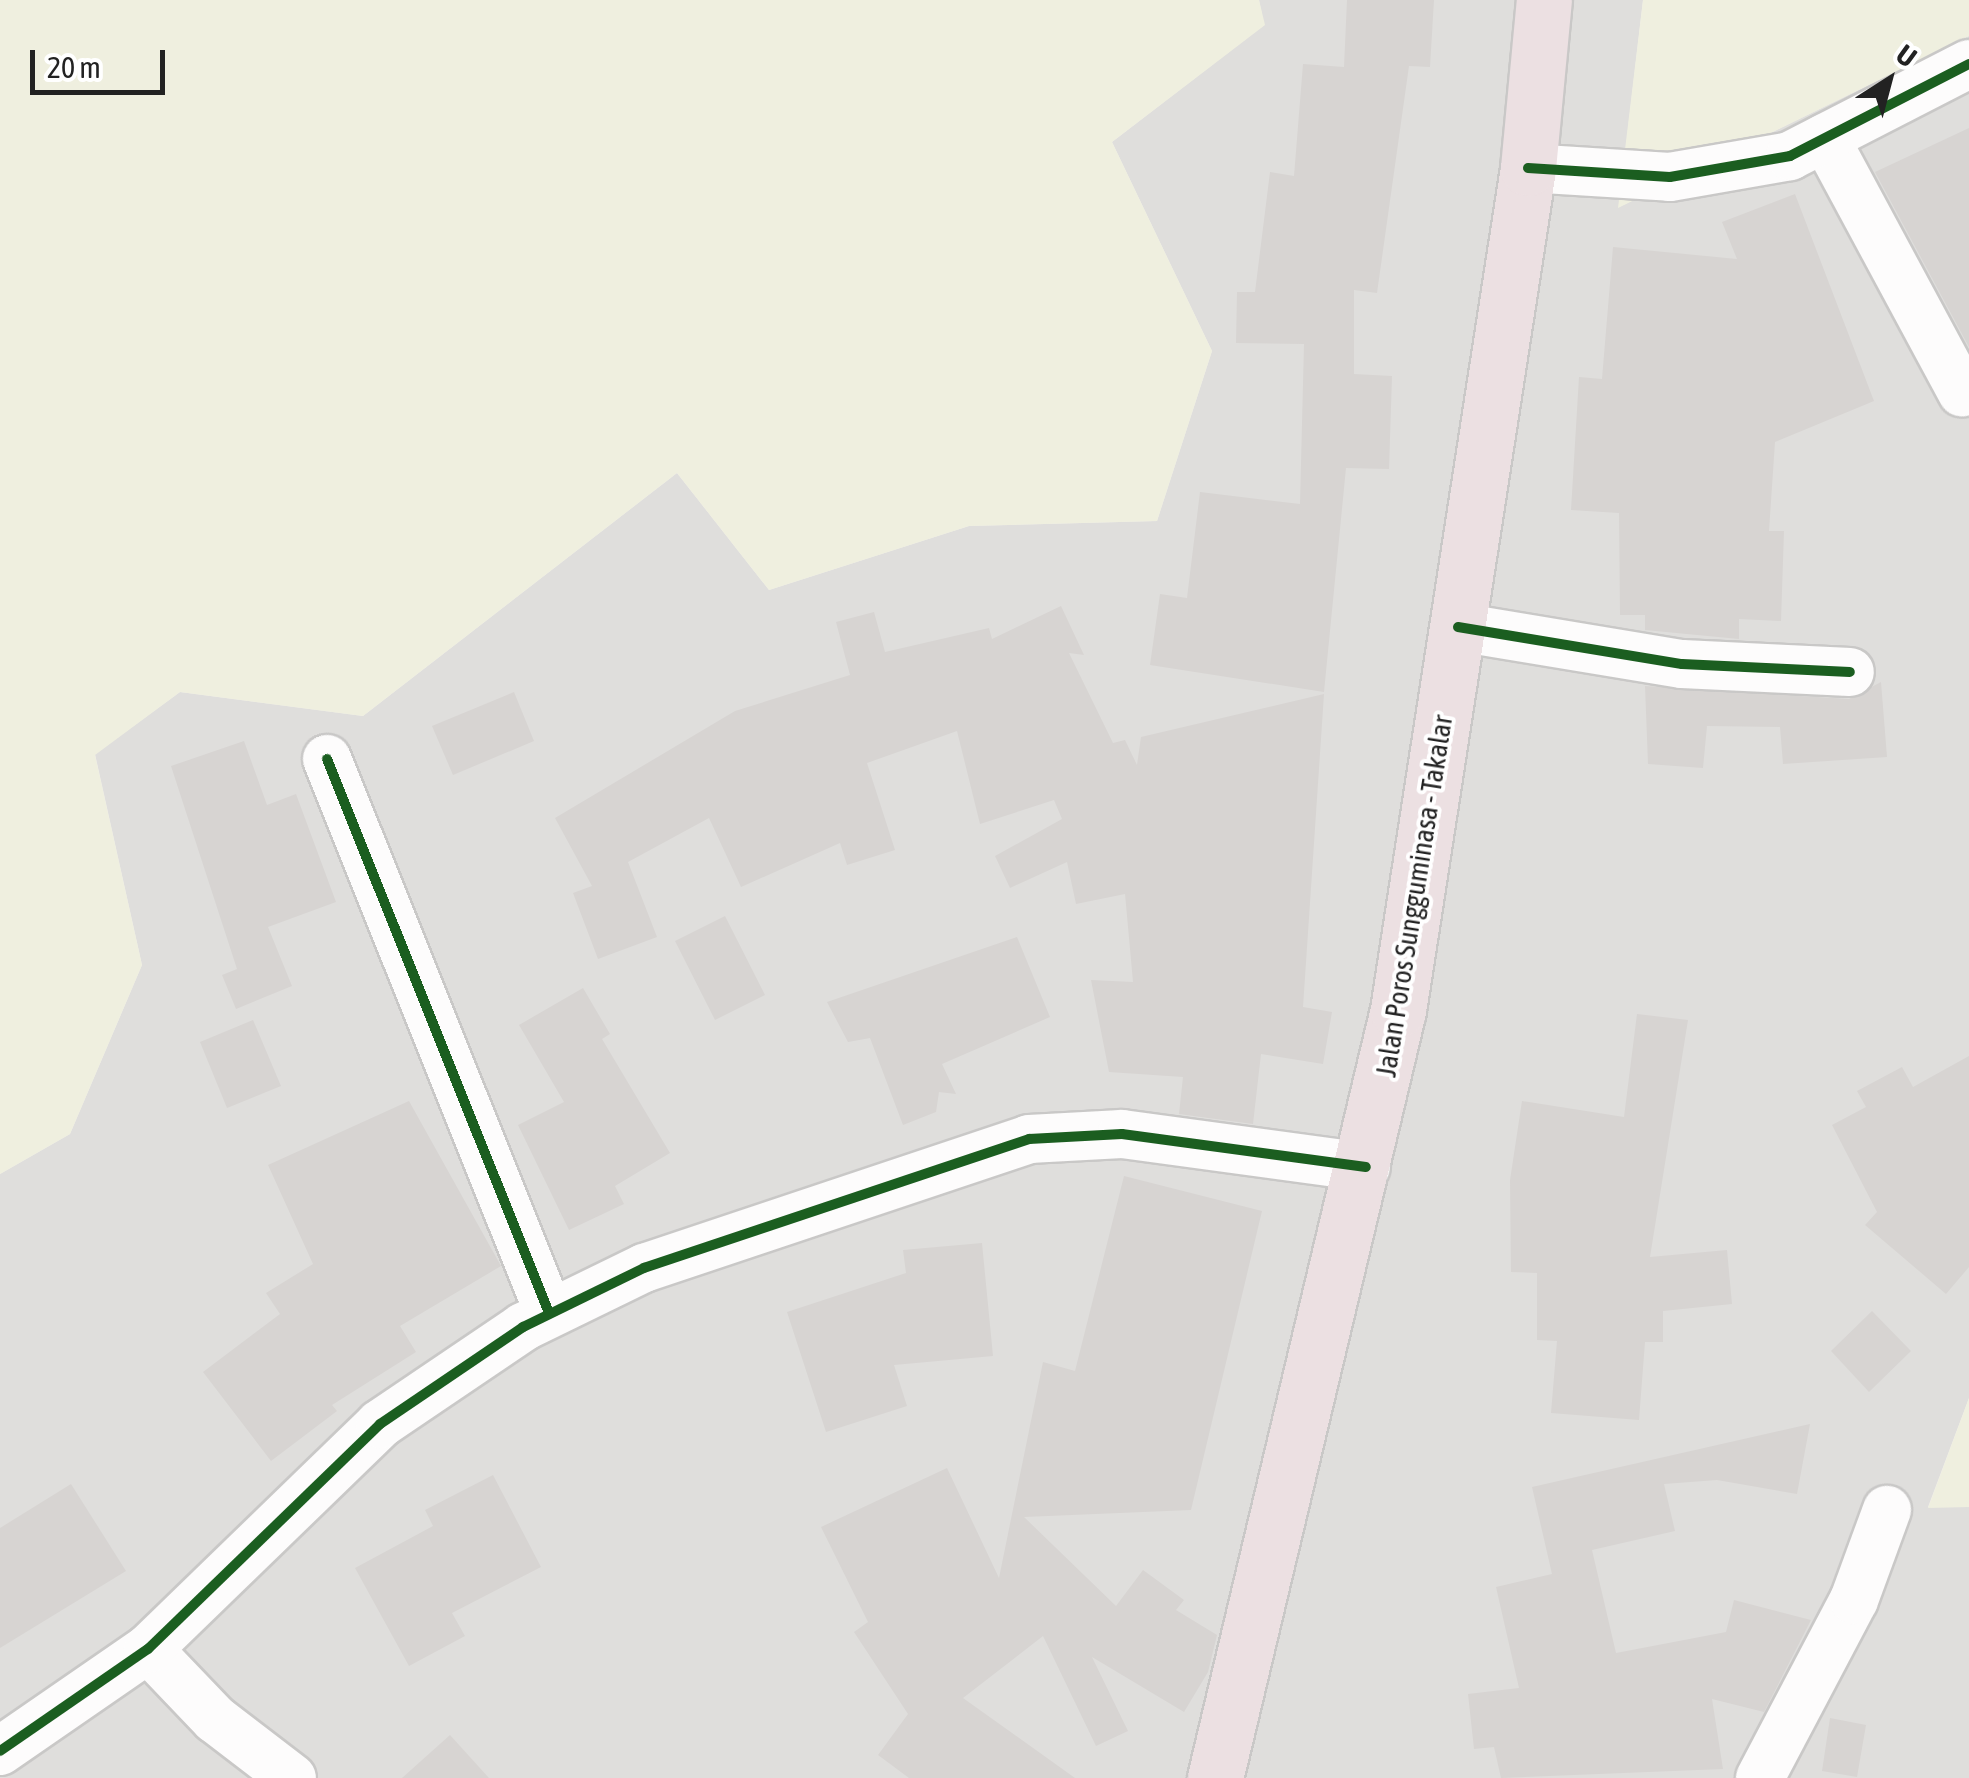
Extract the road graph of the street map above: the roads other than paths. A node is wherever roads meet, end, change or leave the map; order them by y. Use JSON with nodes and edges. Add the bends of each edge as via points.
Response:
{"nodes":[{"id":1,"x":1544,"y":0,"type":"edge"},
{"id":2,"x":1969,"y":64,"type":"edge"},
{"id":3,"x":1825,"y":138,"type":"junction"},
{"id":4,"x":1528,"y":168,"type":"junction"},
{"id":5,"x":1962,"y":392,"type":"dead end"},
{"id":6,"x":1458,"y":626,"type":"junction"},
{"id":7,"x":1850,"y":672,"type":"dead end"},
{"id":8,"x":327,"y":758,"type":"dead end"},
{"id":9,"x":1366,"y":1168,"type":"junction"},
{"id":10,"x":549,"y":1313,"type":"junction"},
{"id":11,"x":1887,"y":1510,"type":"dead end"},
{"id":12,"x":148,"y":1649,"type":"junction"},
{"id":13,"x":0,"y":1751,"type":"edge"},
{"id":14,"x":292,"y":1778,"type":"edge"},
{"id":15,"x":1215,"y":1778,"type":"edge"},
{"id":16,"x":1760,"y":1778,"type":"edge"}],
"edges":[{"from":1,"to":4,"type":"highway","name":"Jalan Poros Sungguminasa - Takalar"},
{"from":2,"to":3,"type":"street"},
{"from":3,"to":4,"type":"street","via":[[1790,156],[1670,177]]},
{"from":3,"to":5,"type":"street"},
{"from":4,"to":6,"type":"highway","name":"Jalan Poros Sungguminasa - Takalar"},
{"from":6,"to":7,"type":"street","via":[[1682,664]]},
{"from":6,"to":9,"type":"highway","name":"Jalan Poros Sungguminasa - Takalar"},
{"from":8,"to":10,"type":"street"},
{"from":9,"to":10,"type":"street","via":[[1122,1134],[1028,1140],[694,1249]]},
{"from":9,"to":15,"type":"highway","name":"Jalan Poros Sungguminasa - Takalar"},
{"from":10,"to":12,"type":"street","via":[[380,1424]]},
{"from":11,"to":16,"type":"street","via":[[1854,1600]]},
{"from":12,"to":13,"type":"street"},
{"from":12,"to":14,"type":"street","via":[[215,1719]]}]}
